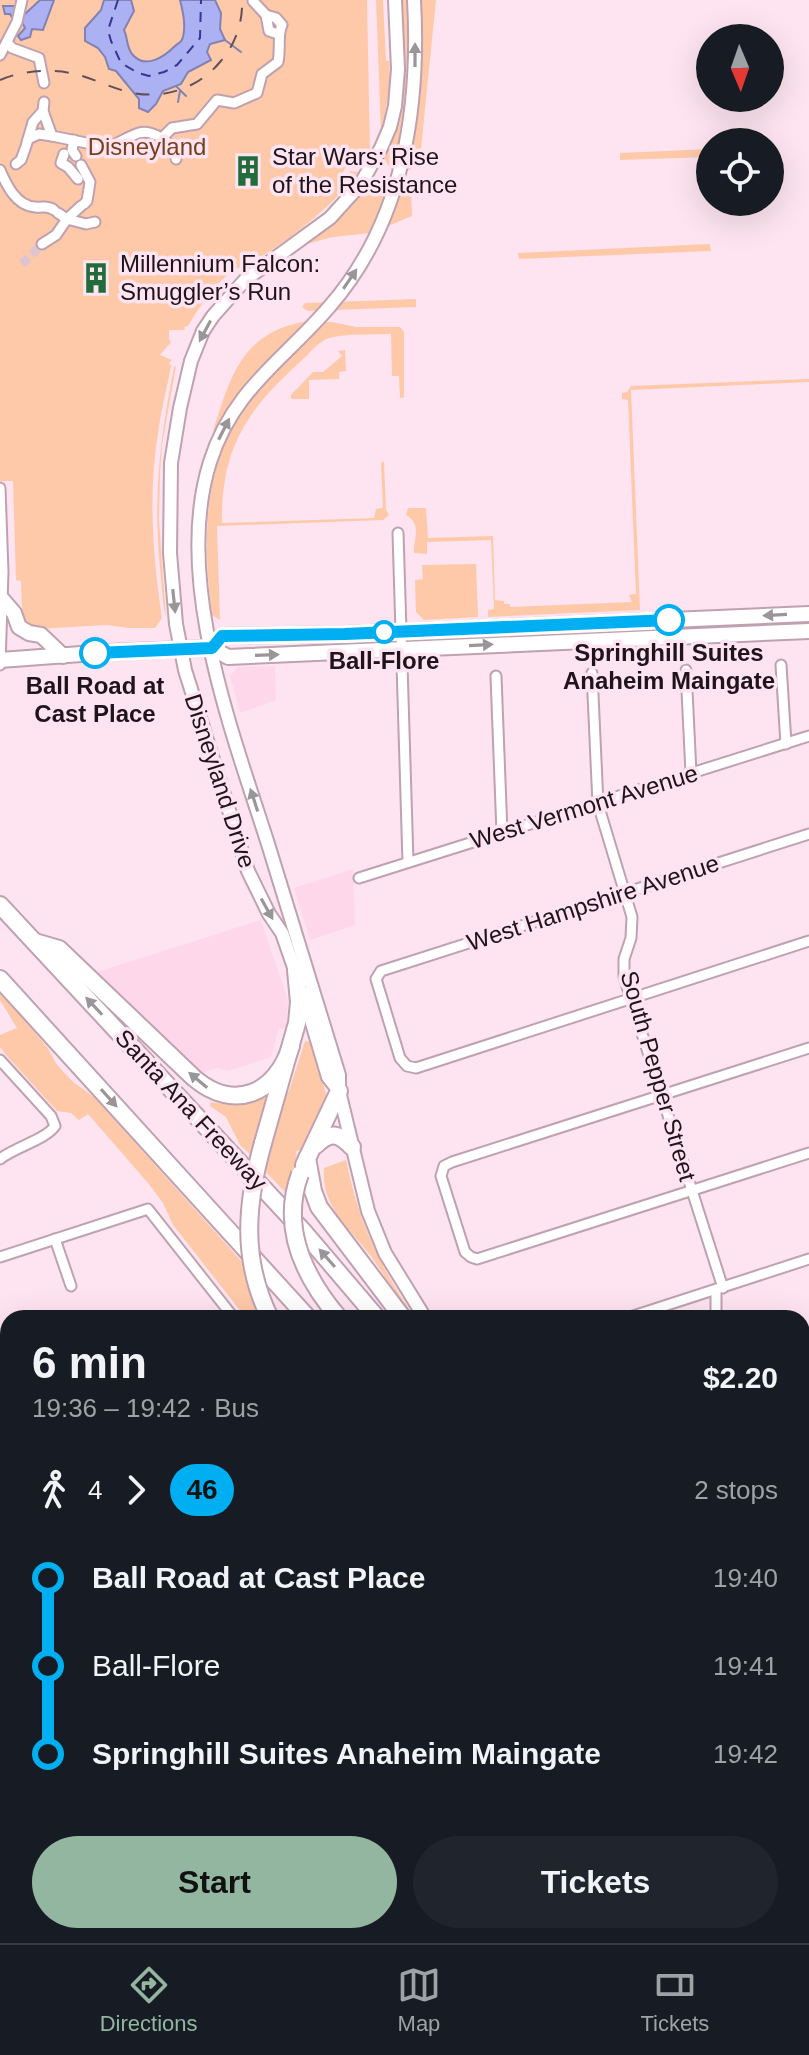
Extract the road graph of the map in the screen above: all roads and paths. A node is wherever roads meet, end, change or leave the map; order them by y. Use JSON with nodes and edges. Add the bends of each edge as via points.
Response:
{"nodes":[{"id":1,"x":22,"y":0,"type":"edge"},
{"id":2,"x":395,"y":0,"type":"edge"},
{"id":3,"x":414,"y":0,"type":"edge"},
{"id":4,"x":253,"y":1,"type":"edge"},
{"id":5,"x":7,"y":42,"type":"junction"},
{"id":6,"x":0,"y":55,"type":"edge"},
{"id":7,"x":44,"y":83,"type":"dead end"},
{"id":8,"x":56,"y":137,"type":"junction"},
{"id":9,"x":161,"y":139,"type":"junction"},
{"id":10,"x":26,"y":145,"type":"junction"},
{"id":11,"x":74,"y":155,"type":"junction"},
{"id":12,"x":176,"y":159,"type":"dead end"},
{"id":13,"x":0,"y":170,"type":"edge"},
{"id":14,"x":82,"y":180,"type":"junction"},
{"id":15,"x":67,"y":219,"type":"junction"},
{"id":16,"x":95,"y":222,"type":"dead end"},
{"id":17,"x":42,"y":244,"type":"tunnel mouth"},
{"id":18,"x":3,"y":485,"type":"edge"},
{"id":19,"x":0,"y":506,"type":"edge"},
{"id":20,"x":398,"y":533,"type":"dead end"},
{"id":21,"x":2,"y":599,"type":"junction"},
{"id":22,"x":809,"y":614,"type":"edge"},
{"id":23,"x":402,"y":631,"type":"junction"},
{"id":24,"x":809,"y":631,"type":"edge"},
{"id":25,"x":212,"y":648,"type":"junction"},
{"id":26,"x":403,"y":649,"type":"junction"},
{"id":27,"x":181,"y":650,"type":"junction"},
{"id":28,"x":63,"y":656,"type":"junction"},
{"id":29,"x":0,"y":661,"type":"edge"},
{"id":30,"x":781,"y":665,"type":"dead end"},
{"id":31,"x":686,"y":670,"type":"dead end"},
{"id":32,"x":592,"y":673,"type":"dead end"},
{"id":33,"x":496,"y":676,"type":"dead end"},
{"id":34,"x":809,"y":736,"type":"edge"},
{"id":35,"x":786,"y":744,"type":"junction"},
{"id":36,"x":691,"y":773,"type":"junction"},
{"id":37,"x":598,"y":804,"type":"junction"},
{"id":38,"x":502,"y":833,"type":"junction"},
{"id":39,"x":809,"y":834,"type":"edge"},
{"id":40,"x":408,"y":862,"type":"junction"},
{"id":41,"x":359,"y":878,"type":"dead end"},
{"id":42,"x":626,"y":893,"type":"junction"},
{"id":43,"x":0,"y":905,"type":"edge"},
{"id":44,"x":809,"y":941,"type":"edge"},
{"id":45,"x":34,"y":942,"type":"junction"},
{"id":46,"x":296,"y":970,"type":"junction"},
{"id":47,"x":0,"y":979,"type":"edge"},
{"id":48,"x":630,"y":998,"type":"junction"},
{"id":49,"x":291,"y":1046,"type":"junction"},
{"id":50,"x":809,"y":1048,"type":"edge"},
{"id":51,"x":0,"y":1060,"type":"edge"},
{"id":52,"x":339,"y":1091,"type":"junction"},
{"id":53,"x":662,"y":1095,"type":"junction"},
{"id":54,"x":54,"y":1127,"type":"junction"},
{"id":55,"x":65,"y":1130,"type":"dead end"},
{"id":56,"x":352,"y":1147,"type":"junction"},
{"id":57,"x":310,"y":1153,"type":"junction"},
{"id":58,"x":809,"y":1153,"type":"edge"},
{"id":59,"x":0,"y":1159,"type":"edge"},
{"id":60,"x":692,"y":1191,"type":"junction"},
{"id":61,"x":55,"y":1239,"type":"junction"},
{"id":62,"x":0,"y":1257,"type":"edge"},
{"id":63,"x":809,"y":1259,"type":"edge"},
{"id":64,"x":71,"y":1286,"type":"dead end"},
{"id":65,"x":719,"y":1289,"type":"junction"},
{"id":66,"x":228,"y":1310,"type":"edge"},
{"id":67,"x":267,"y":1310,"type":"edge"},
{"id":68,"x":301,"y":1310,"type":"edge"},
{"id":69,"x":332,"y":1310,"type":"edge"},
{"id":70,"x":370,"y":1310,"type":"edge"},
{"id":71,"x":397,"y":1310,"type":"edge"},
{"id":72,"x":420,"y":1310,"type":"edge"},
{"id":73,"x":652,"y":1310,"type":"edge"},
{"id":74,"x":717,"y":1310,"type":"edge"}],
"edges":[{"from":1,"to":5,"type":"street"},
{"from":2,"to":27,"type":"main road","name":"Disneyland Drive","one_way":true,"via":[[395,106],[381,148],[360,185],[330,218],[227,297],[197,346],[178,418],[169,493],[172,586]]},
{"from":25,"to":3,"type":"main road","name":"Disneyland Drive","one_way":true,"via":[[198,538],[210,463],[223,428],[243,398],[330,307],[386,215],[412,109]]},
{"from":4,"to":9,"type":"street","via":[[266,15],[269,31],[278,34],[278,62],[262,74],[257,93],[232,103],[217,100],[197,124],[172,128]]},
{"from":5,"to":6,"type":"street"},
{"from":5,"to":7,"type":"street","via":[[41,54]]},
{"from":8,"to":10,"type":"street","via":[[39,134]]},
{"from":8,"to":10,"type":"street","via":[[44,106]]},
{"from":8,"to":11,"type":"street"},
{"from":9,"to":11,"type":"street","via":[[140,133]]},
{"from":9,"to":12,"type":"street","via":[[172,144]]},
{"from":10,"to":13,"type":"street","via":[[21,160]]},
{"from":11,"to":14,"type":"street"},
{"from":11,"to":14,"type":"street","via":[[61,163]]},
{"from":13,"to":15,"type":"street","via":[[22,202],[50,207]]},
{"from":14,"to":15,"type":"street","via":[[90,182],[87,201]]},
{"from":15,"to":16,"type":"street"},
{"from":15,"to":17,"type":"street"},
{"from":18,"to":19,"type":"street"},
{"from":19,"to":21,"type":"street"},
{"from":20,"to":23,"type":"street"},
{"from":21,"to":28,"type":"main road","via":[[19,627],[41,635]]},
{"from":21,"to":29,"type":"street"},
{"from":22,"to":23,"type":"main road","one_way":true},
{"from":23,"to":25,"type":"main road","via":[[222,636]]},
{"from":23,"to":26,"type":"street"},
{"from":26,"to":24,"type":"main road","one_way":true},
{"from":25,"to":26,"type":"main road","one_way":true,"via":[[228,657]]},
{"from":25,"to":27,"type":"main road"},
{"from":52,"to":25,"type":"main road","name":"Disneyland Drive","one_way":true,"via":[[339,1075],[246,778]]},
{"from":26,"to":40,"type":"street"},
{"from":27,"to":28,"type":"main road"},
{"from":27,"to":46,"type":"main road","name":"Disneyland Drive","one_way":true,"via":[[248,871]]},
{"from":28,"to":29,"type":"main road"},
{"from":30,"to":35,"type":"street"},
{"from":31,"to":36,"type":"street"},
{"from":32,"to":37,"type":"street","name":"South Pepper Street"},
{"from":33,"to":38,"type":"street"},
{"from":34,"to":35,"type":"street","name":"West Vermont Avenue"},
{"from":35,"to":36,"type":"street","name":"West Vermont Avenue"},
{"from":36,"to":37,"type":"street","name":"West Vermont Avenue"},
{"from":37,"to":38,"type":"street","name":"West Vermont Avenue"},
{"from":37,"to":42,"type":"street","name":"South Pepper Street"},
{"from":38,"to":40,"type":"street","name":"West Vermont Avenue"},
{"from":39,"to":42,"type":"street","name":"West Hampshire Avenue"},
{"from":40,"to":41,"type":"street","name":"West Vermont Avenue"},
{"from":42,"to":48,"type":"street","name":"South Pepper Street","via":[[632,924],[623,970]]},
{"from":42,"to":48,"type":"street","name":"West Hampshire Avenue","via":[[378,973],[376,982],[407,1066],[421,1066]]},
{"from":43,"to":45,"type":"highway","name":"Santa Ana Freeway"},
{"from":44,"to":48,"type":"street"},
{"from":49,"to":45,"type":"highway","one_way":true,"via":[[278,1074],[263,1088],[245,1095],[216,1093],[59,949]]},
{"from":70,"to":45,"type":"highway","name":"Santa Ana Freeway","one_way":true},
{"from":46,"to":49,"type":"highway","via":[[298,1013]]},
{"from":46,"to":52,"type":"main road","name":"Disneyland Drive","via":[[328,1077]]},
{"from":47,"to":68,"type":"highway","one_way":true},
{"from":48,"to":53,"type":"street","name":"South Pepper Street"},
{"from":49,"to":67,"type":"highway","bridge":true,"via":[[249,1199],[248,1240]]},
{"from":50,"to":53,"type":"street"},
{"from":51,"to":54,"type":"street","via":[[51,1116]]},
{"from":52,"to":56,"type":"main road","name":"Disneyland Drive"},
{"from":52,"to":57,"type":"highway"},
{"from":53,"to":60,"type":"street","name":"South Pepper Street"},
{"from":53,"to":60,"type":"street","via":[[452,1162],[442,1169],[442,1182],[463,1248],[471,1257],[483,1258]]},
{"from":54,"to":55,"type":"street"},
{"from":54,"to":59,"type":"street"},
{"from":56,"to":57,"type":"highway","via":[[334,1134],[325,1136]]},
{"from":56,"to":72,"type":"main road","name":"Disneyland Drive","via":[[385,1253]]},
{"from":57,"to":69,"type":"highway","bridge":true,"via":[[300,1174],[294,1232],[299,1257]]},
{"from":57,"to":71,"type":"highway","via":[[319,1207]]},
{"from":58,"to":60,"type":"street"},
{"from":60,"to":65,"type":"street","name":"South Pepper Street"},
{"from":61,"to":62,"type":"street"},
{"from":61,"to":64,"type":"street"},
{"from":61,"to":66,"type":"street","via":[[148,1209]]},
{"from":63,"to":65,"type":"street"},
{"from":65,"to":73,"type":"street"},
{"from":65,"to":74,"type":"street","name":"South Pepper Street"}]}
